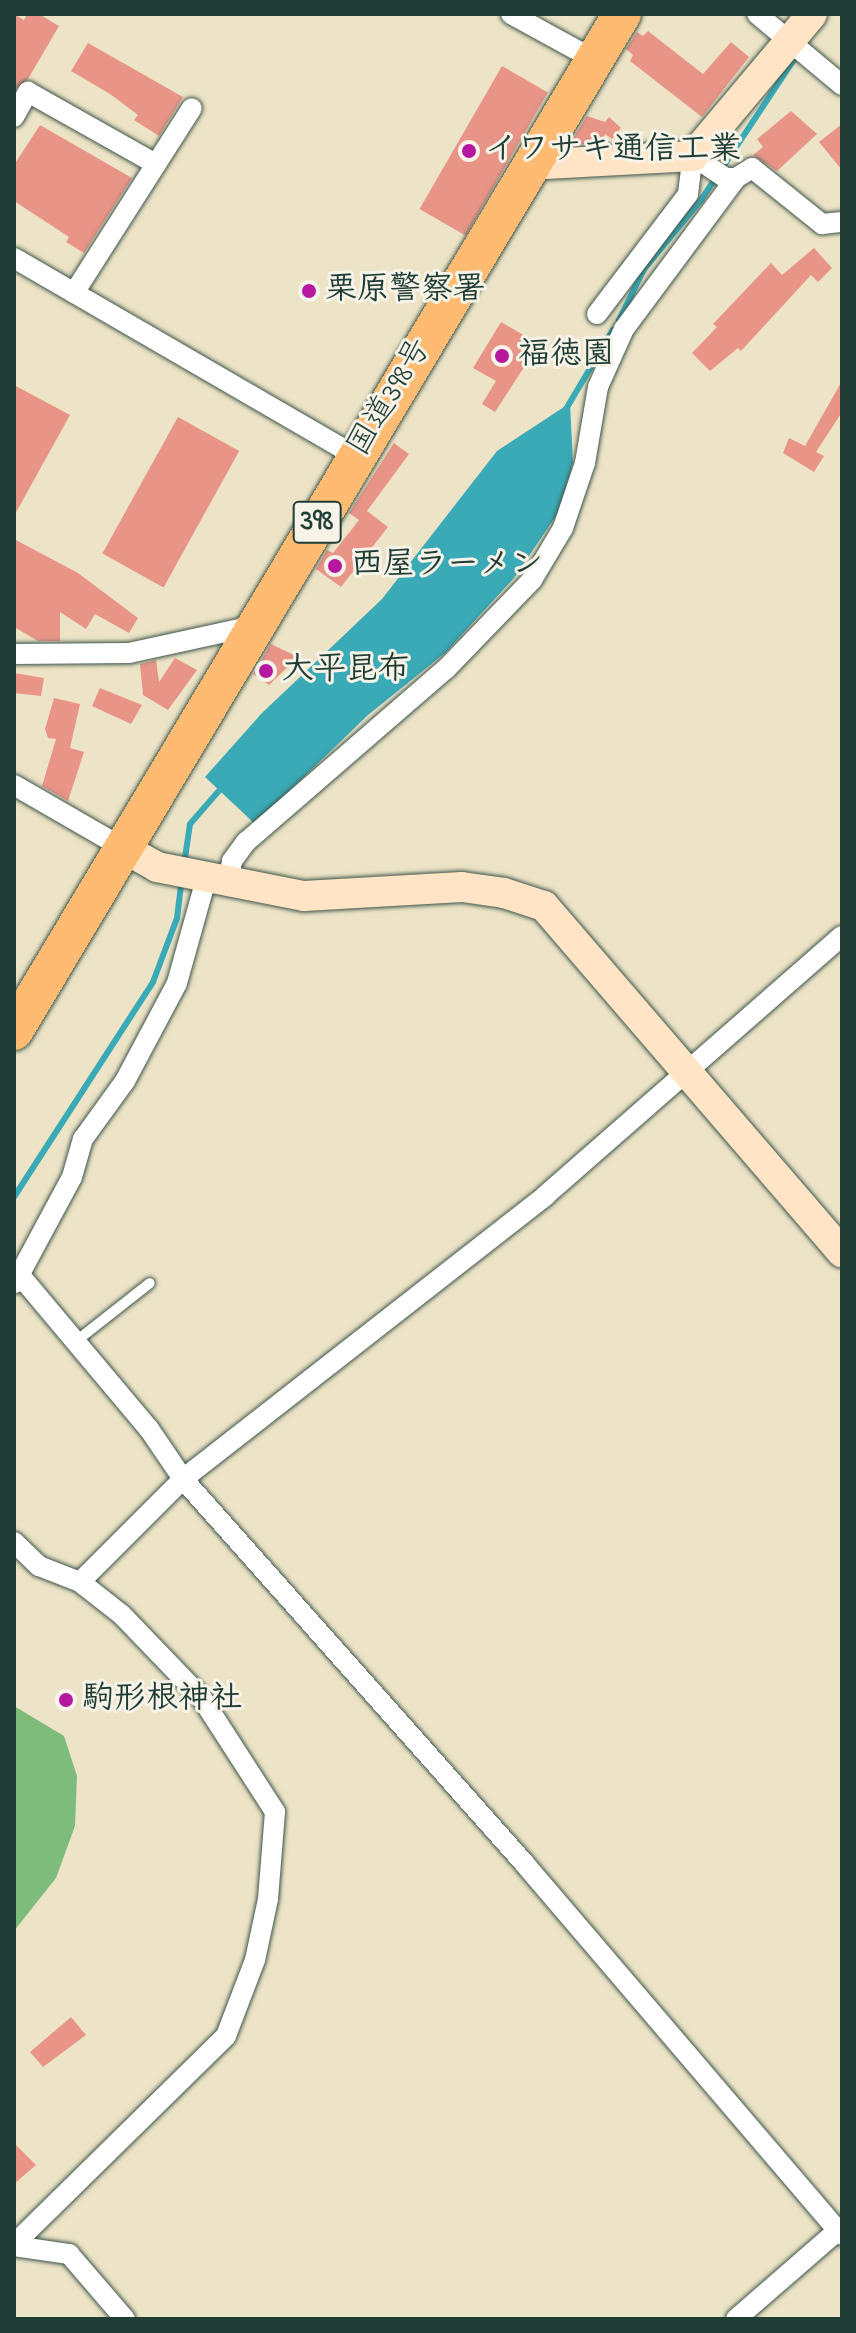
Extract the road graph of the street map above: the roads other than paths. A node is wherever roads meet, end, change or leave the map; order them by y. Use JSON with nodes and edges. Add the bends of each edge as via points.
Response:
{"nodes":[{"id":1,"x":511,"y":14,"type":"edge"},
{"id":2,"x":622,"y":14,"type":"edge"},
{"id":3,"x":757,"y":14,"type":"edge"},
{"id":4,"x":812,"y":14,"type":"edge"},
{"id":5,"x":792,"y":44,"type":"junction"},
{"id":6,"x":593,"y":59,"type":"junction"},
{"id":7,"x":839,"y":77,"type":"edge"},
{"id":8,"x":192,"y":108,"type":"dead end"},
{"id":9,"x":14,"y":117,"type":"edge"},
{"id":10,"x":701,"y":160,"type":"junction"},
{"id":11,"x":156,"y":164,"type":"junction"},
{"id":12,"x":528,"y":165,"type":"junction"},
{"id":13,"x":731,"y":178,"type":"junction"},
{"id":14,"x":842,"y":222,"type":"edge"},
{"id":15,"x":14,"y":258,"type":"edge"},
{"id":16,"x":74,"y":293,"type":"junction"},
{"id":17,"x":597,"y":314,"type":"dead end"},
{"id":18,"x":357,"y":457,"type":"junction"},
{"id":19,"x":253,"y":626,"type":"junction"},
{"id":20,"x":14,"y":654,"type":"edge"},
{"id":21,"x":14,"y":785,"type":"edge"},
{"id":22,"x":123,"y":848,"type":"junction"},
{"id":23,"x":210,"y":879,"type":"junction"},
{"id":24,"x":842,"y":936,"type":"edge"},
{"id":25,"x":14,"y":1031,"type":"edge"},
{"id":26,"x":687,"y":1071,"type":"junction"},
{"id":27,"x":842,"y":1252,"type":"edge"},
{"id":28,"x":16,"y":1279,"type":"edge"},
{"id":29,"x":150,"y":1283,"type":"dead end"},
{"id":30,"x":75,"y":1342,"type":"junction"},
{"id":31,"x":183,"y":1479,"type":"junction"},
{"id":32,"x":14,"y":1542,"type":"edge"},
{"id":33,"x":80,"y":1582,"type":"junction"},
{"id":34,"x":841,"y":2231,"type":"edge"},
{"id":35,"x":14,"y":2245,"type":"edge"},
{"id":36,"x":125,"y":2319,"type":"edge"},
{"id":37,"x":736,"y":2319,"type":"edge"}],
"edges":[{"from":1,"to":6,"type":"street"},
{"from":2,"to":6,"type":"highway","name":"国道398号","number":"398"},
{"from":3,"to":5,"type":"street"},
{"from":4,"to":5,"type":"street"},
{"from":5,"to":7,"type":"street"},
{"from":5,"to":10,"type":"street"},
{"from":6,"to":12,"type":"highway","name":"国道398号","number":"398"},
{"from":8,"to":11,"type":"street"},
{"from":9,"to":11,"type":"street","via":[[28,92]]},
{"from":10,"to":12,"type":"street"},
{"from":10,"to":13,"type":"street"},
{"from":10,"to":17,"type":"street","via":[[688,194]]},
{"from":11,"to":16,"type":"street"},
{"from":12,"to":18,"type":"highway","name":"国道398号","number":"398"},
{"from":13,"to":14,"type":"street","via":[[752,168],[822,224]]},
{"from":13,"to":23,"type":"street","via":[[624,329],[598,387],[585,463],[563,528],[532,580],[456,660]]},
{"from":15,"to":16,"type":"street"},
{"from":16,"to":18,"type":"street"},
{"from":18,"to":19,"type":"highway","name":"国道398号","number":"398"},
{"from":19,"to":20,"type":"street","via":[[129,653]]},
{"from":19,"to":22,"type":"highway","name":"国道398号","number":"398"},
{"from":21,"to":22,"type":"street"},
{"from":22,"to":23,"type":"street","via":[[157,867]]},
{"from":22,"to":25,"type":"highway","name":"国道398号","number":"398"},
{"from":23,"to":26,"type":"street","via":[[304,896],[462,887],[544,906]]},
{"from":23,"to":28,"type":"street","via":[[177,983],[125,1081],[83,1139],[72,1177]]},
{"from":24,"to":26,"type":"street"},
{"from":26,"to":27,"type":"street"},
{"from":26,"to":31,"type":"street","via":[[546,1195]]},
{"from":28,"to":30,"type":"street"},
{"from":29,"to":30,"type":"lane"},
{"from":30,"to":31,"type":"street","via":[[149,1429]]},
{"from":31,"to":33,"type":"street"},
{"from":31,"to":34,"type":"street"},
{"from":32,"to":33,"type":"street","via":[[39,1566]]},
{"from":33,"to":35,"type":"street","via":[[121,1614],[201,1697],[275,1812],[275,1846],[255,1960],[226,2036]]},
{"from":34,"to":37,"type":"street"},
{"from":35,"to":36,"type":"street","via":[[69,2254]]}]}
